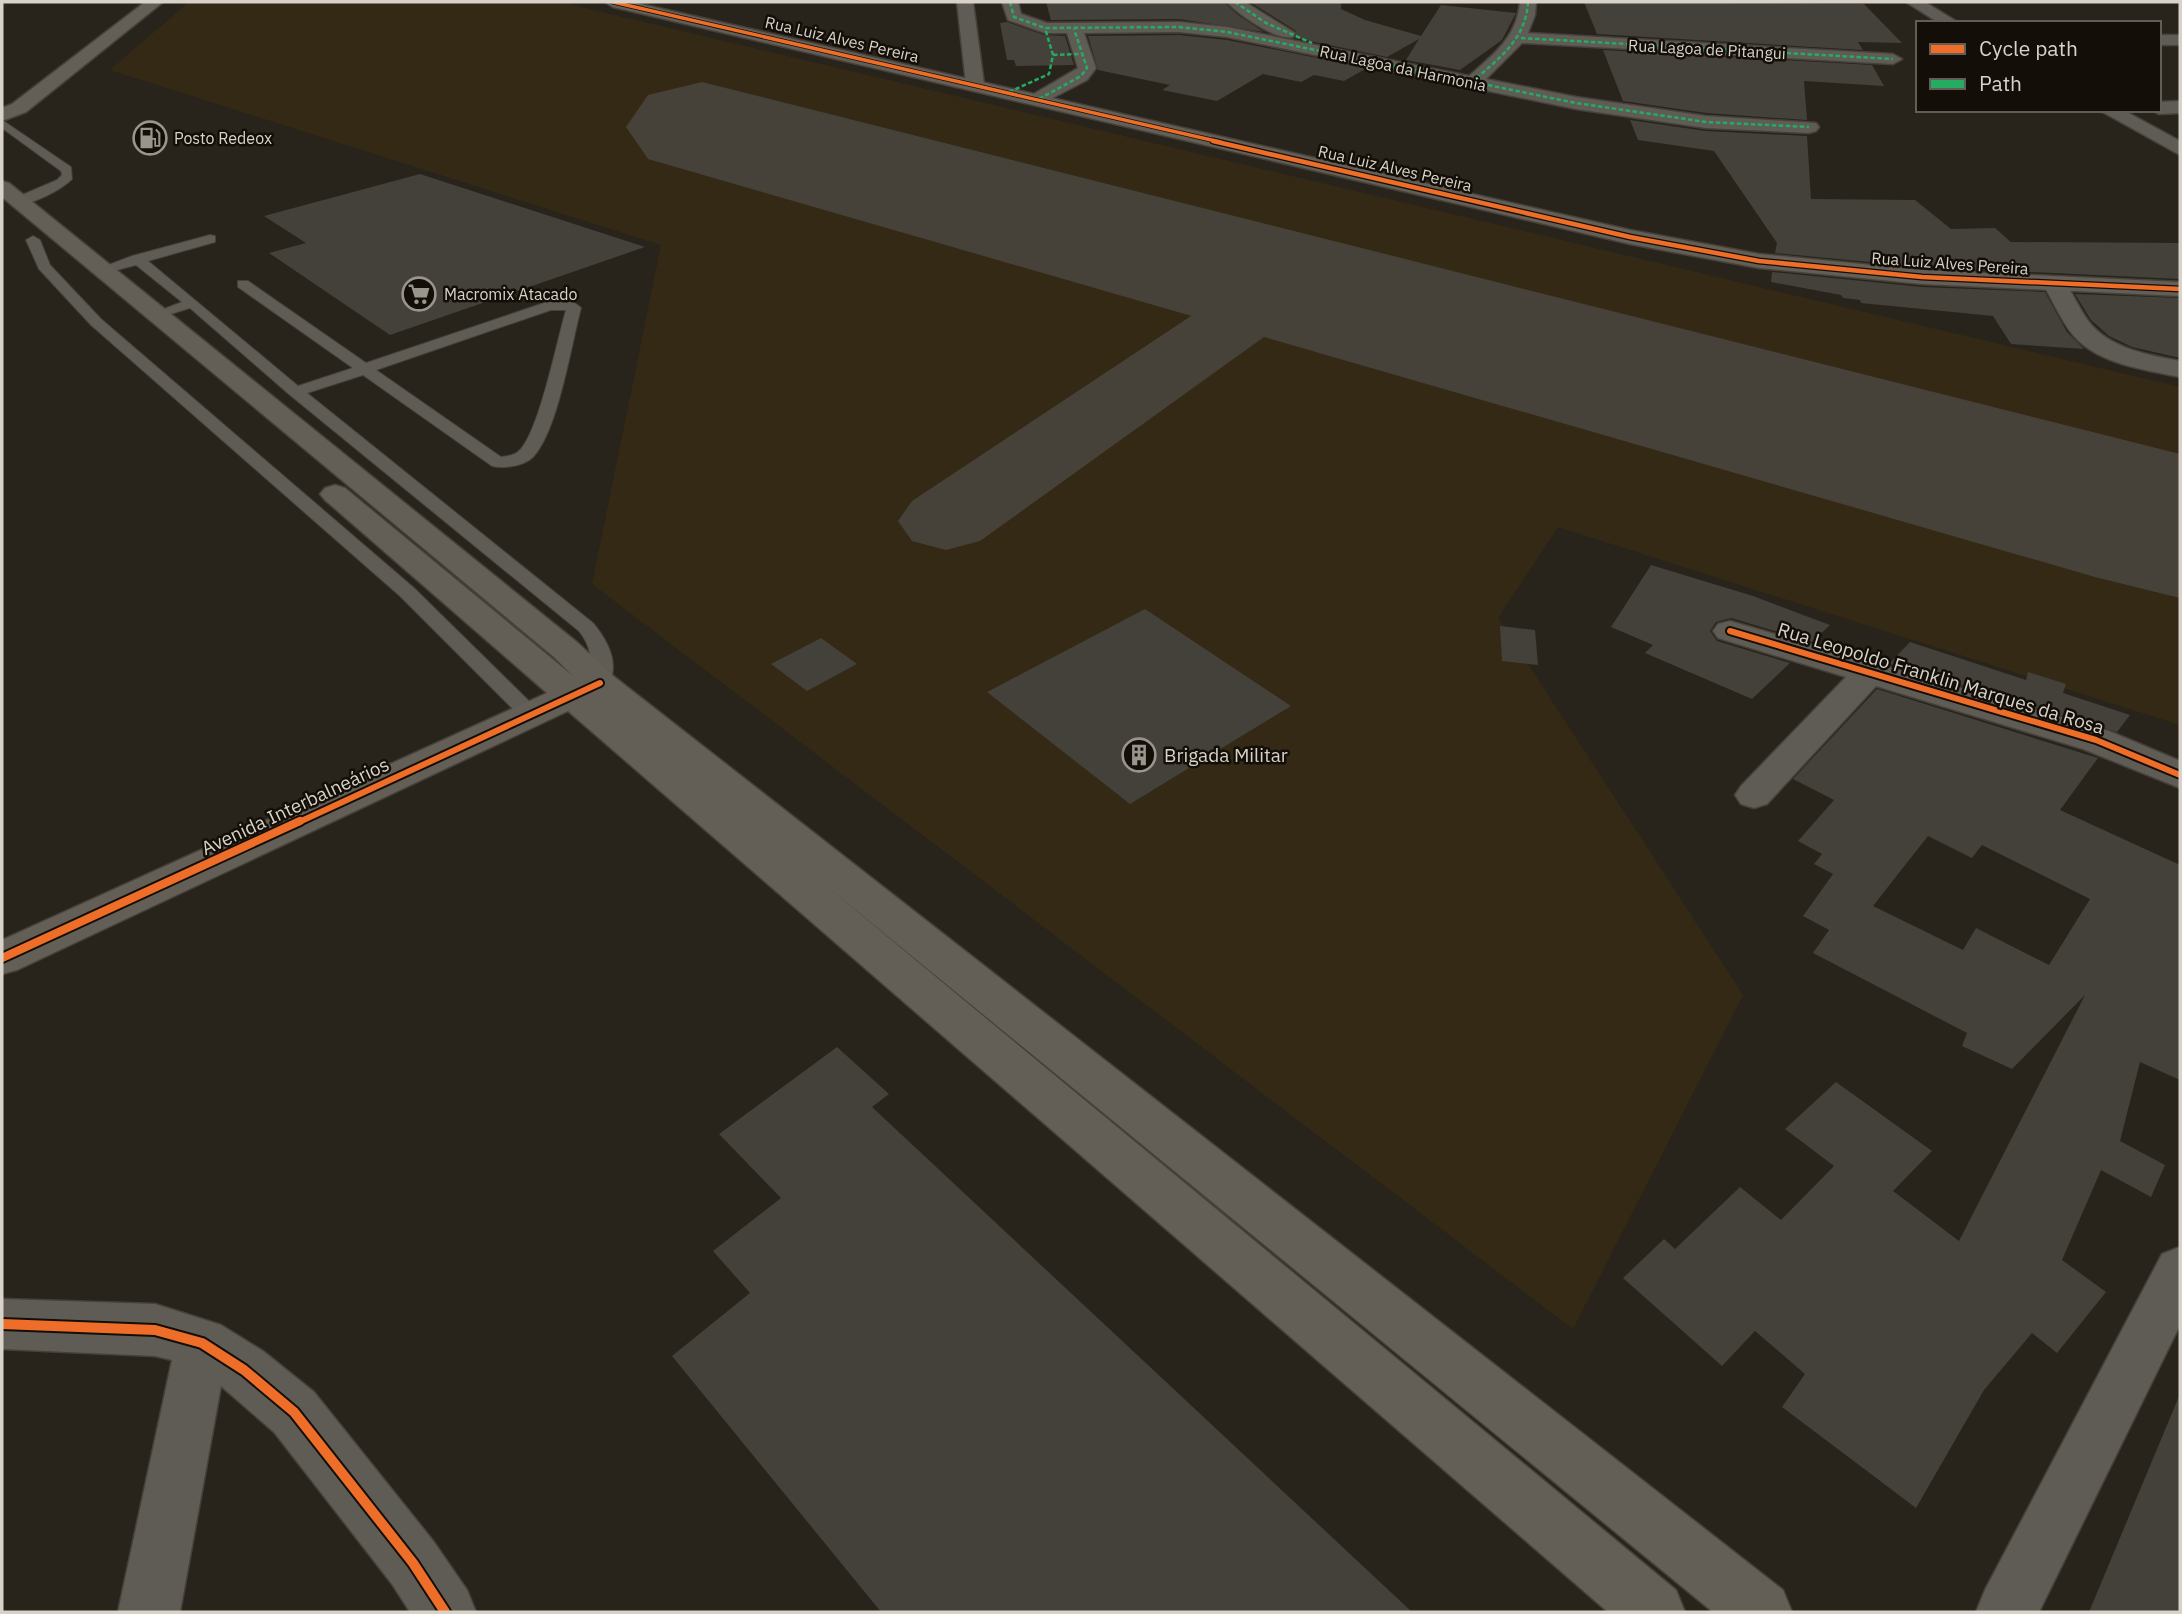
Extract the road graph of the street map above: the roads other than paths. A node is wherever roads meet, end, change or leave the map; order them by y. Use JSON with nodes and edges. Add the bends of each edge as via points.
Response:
{"nodes":[{"id":1,"x":155,"y":2,"type":"edge"},
{"id":2,"x":613,"y":2,"type":"edge"},
{"id":3,"x":965,"y":2,"type":"edge"},
{"id":4,"x":1010,"y":2,"type":"edge"},
{"id":5,"x":1235,"y":2,"type":"edge"},
{"id":6,"x":1528,"y":2,"type":"edge"},
{"id":7,"x":1914,"y":2,"type":"edge"},
{"id":8,"x":1947,"y":21,"type":"edge"},
{"id":9,"x":1266,"y":23,"type":"junction"},
{"id":10,"x":1045,"y":28,"type":"junction"},
{"id":11,"x":1074,"y":29,"type":"junction"},
{"id":12,"x":1227,"y":32,"type":"junction"},
{"id":13,"x":1521,"y":38,"type":"junction"},
{"id":14,"x":2161,"y":40,"type":"edge"},
{"id":15,"x":2180,"y":40,"type":"edge"},
{"id":16,"x":1082,"y":54,"type":"junction"},
{"id":17,"x":1053,"y":55,"type":"junction"},
{"id":18,"x":1345,"y":56,"type":"junction"},
{"id":19,"x":1892,"y":59,"type":"dead end"},
{"id":20,"x":1049,"y":74,"type":"junction"},
{"id":21,"x":1081,"y":76,"type":"junction"},
{"id":22,"x":1471,"y":83,"type":"junction"},
{"id":23,"x":975,"y":84,"type":"junction"},
{"id":24,"x":1009,"y":92,"type":"junction"},
{"id":25,"x":1039,"y":99,"type":"junction"},
{"id":26,"x":2180,"y":107,"type":"edge"},
{"id":27,"x":2161,"y":108,"type":"edge"},
{"id":28,"x":2112,"y":112,"type":"edge"},
{"id":29,"x":2,"y":116,"type":"edge"},
{"id":30,"x":2,"y":123,"type":"edge"},
{"id":31,"x":1809,"y":128,"type":"dead end"},
{"id":32,"x":2180,"y":149,"type":"edge"},
{"id":33,"x":8,"y":200,"type":"edge"},
{"id":34,"x":210,"y":239,"type":"dead end"},
{"id":35,"x":33,"y":240,"type":"junction"},
{"id":36,"x":119,"y":264,"type":"junction"},
{"id":37,"x":243,"y":284,"type":"dead end"},
{"id":38,"x":2055,"y":284,"type":"junction"},
{"id":39,"x":2180,"y":289,"type":"edge"},
{"id":40,"x":175,"y":309,"type":"junction"},
{"id":41,"x":363,"y":369,"type":"junction"},
{"id":42,"x":2180,"y":369,"type":"edge"},
{"id":43,"x":296,"y":392,"type":"junction"},
{"id":44,"x":1730,"y":631,"type":"dead end"},
{"id":45,"x":1869,"y":673,"type":"junction"},
{"id":46,"x":588,"y":689,"type":"junction"},
{"id":47,"x":531,"y":715,"type":"junction"},
{"id":48,"x":2180,"y":775,"type":"edge"},
{"id":49,"x":1754,"y":795,"type":"dead end"},
{"id":50,"x":2,"y":958,"type":"edge"},
{"id":51,"x":2180,"y":1271,"type":"edge"},
{"id":52,"x":2,"y":1324,"type":"edge"},
{"id":53,"x":202,"y":1343,"type":"junction"},
{"id":54,"x":149,"y":1612,"type":"edge"},
{"id":55,"x":445,"y":1612,"type":"edge"},
{"id":56,"x":1654,"y":1612,"type":"edge"},
{"id":57,"x":1761,"y":1612,"type":"edge"},
{"id":58,"x":2007,"y":1612,"type":"edge"}],
"edges":[{"from":1,"to":29,"type":"main road","via":[[19,108]]},
{"from":2,"to":23,"type":"main road","name":"Rua Luiz Alves Pereira"},
{"from":3,"to":23,"type":"street"},
{"from":4,"to":10,"type":"street","name":"Rua Lagoa da Harmonia","via":[[1014,17]]},
{"from":5,"to":9,"type":"street"},
{"from":6,"to":13,"type":"street"},
{"from":7,"to":8,"type":"street"},
{"from":9,"to":12,"type":"street"},
{"from":9,"to":18,"type":"street"},
{"from":10,"to":11,"type":"street","name":"Rua Lagoa da Harmonia"},
{"from":10,"to":17,"type":"street"},
{"from":11,"to":12,"type":"street","name":"Rua Lagoa da Harmonia","via":[[1179,27]]},
{"from":11,"to":16,"type":"street"},
{"from":12,"to":18,"type":"street","name":"Rua Lagoa da Harmonia"},
{"from":13,"to":19,"type":"street","name":"Rua Lagoa de Pitangui"},
{"from":13,"to":22,"type":"street"},
{"from":14,"to":15,"type":"street"},
{"from":16,"to":17,"type":"street"},
{"from":16,"to":21,"type":"street","via":[[1087,68]]},
{"from":17,"to":20,"type":"street"},
{"from":18,"to":22,"type":"street","name":"Rua Lagoa da Harmonia"},
{"from":20,"to":21,"type":"street"},
{"from":20,"to":24,"type":"street"},
{"from":21,"to":25,"type":"street"},
{"from":22,"to":31,"type":"street","name":"Rua Lagoa da Harmonia","via":[[1706,122]]},
{"from":23,"to":24,"type":"main road","name":"Rua Luiz Alves Pereira"},
{"from":24,"to":25,"type":"main road","name":"Rua Luiz Alves Pereira"},
{"from":25,"to":38,"type":"main road","name":"Rua Luiz Alves Pereira","via":[[1630,237],[1746,258],[1922,277]]},
{"from":26,"to":27,"type":"street"},
{"from":28,"to":32,"type":"street"},
{"from":30,"to":33,"type":"lane","via":[[67,170],[68,176],[61,183]]},
{"from":33,"to":35,"type":"main road"},
{"from":33,"to":36,"type":"main road"},
{"from":34,"to":36,"type":"lane"},
{"from":35,"to":46,"type":"main road"},
{"from":35,"to":47,"type":"lane","via":[[44,266],[96,322],[407,592]]},
{"from":36,"to":40,"type":"main road"},
{"from":37,"to":41,"type":"lane"},
{"from":38,"to":39,"type":"main road","name":"Rua Luiz Alves Pereira"},
{"from":38,"to":42,"type":"street","via":[[2084,333],[2110,349]]},
{"from":40,"to":43,"type":"lane"},
{"from":40,"to":46,"type":"main road","via":[[566,650]]},
{"from":41,"to":41,"type":"lane","via":[[549,306],[573,308],[539,428],[529,451],[513,461],[498,462]]},
{"from":41,"to":43,"type":"lane"},
{"from":43,"to":46,"type":"lane","via":[[586,627],[601,645],[605,662]]},
{"from":44,"to":45,"type":"street","name":"Rua Leopoldo Franklin Marques da Rosa"},
{"from":45,"to":48,"type":"street","name":"Rua Leopoldo Franklin Marques da Rosa","via":[[2096,740]]},
{"from":45,"to":49,"type":"street"},
{"from":46,"to":47,"type":"main road","name":"Avenida Interbalneários"},
{"from":46,"to":56,"type":"main road"},
{"from":46,"to":57,"type":"main road"},
{"from":47,"to":50,"type":"main road","name":"Avenida Interbalneários"},
{"from":51,"to":58,"type":"street"},
{"from":52,"to":53,"type":"street","via":[[155,1330]]},
{"from":53,"to":54,"type":"street"},
{"from":53,"to":55,"type":"street","via":[[244,1370],[294,1412],[413,1563]]}]}
